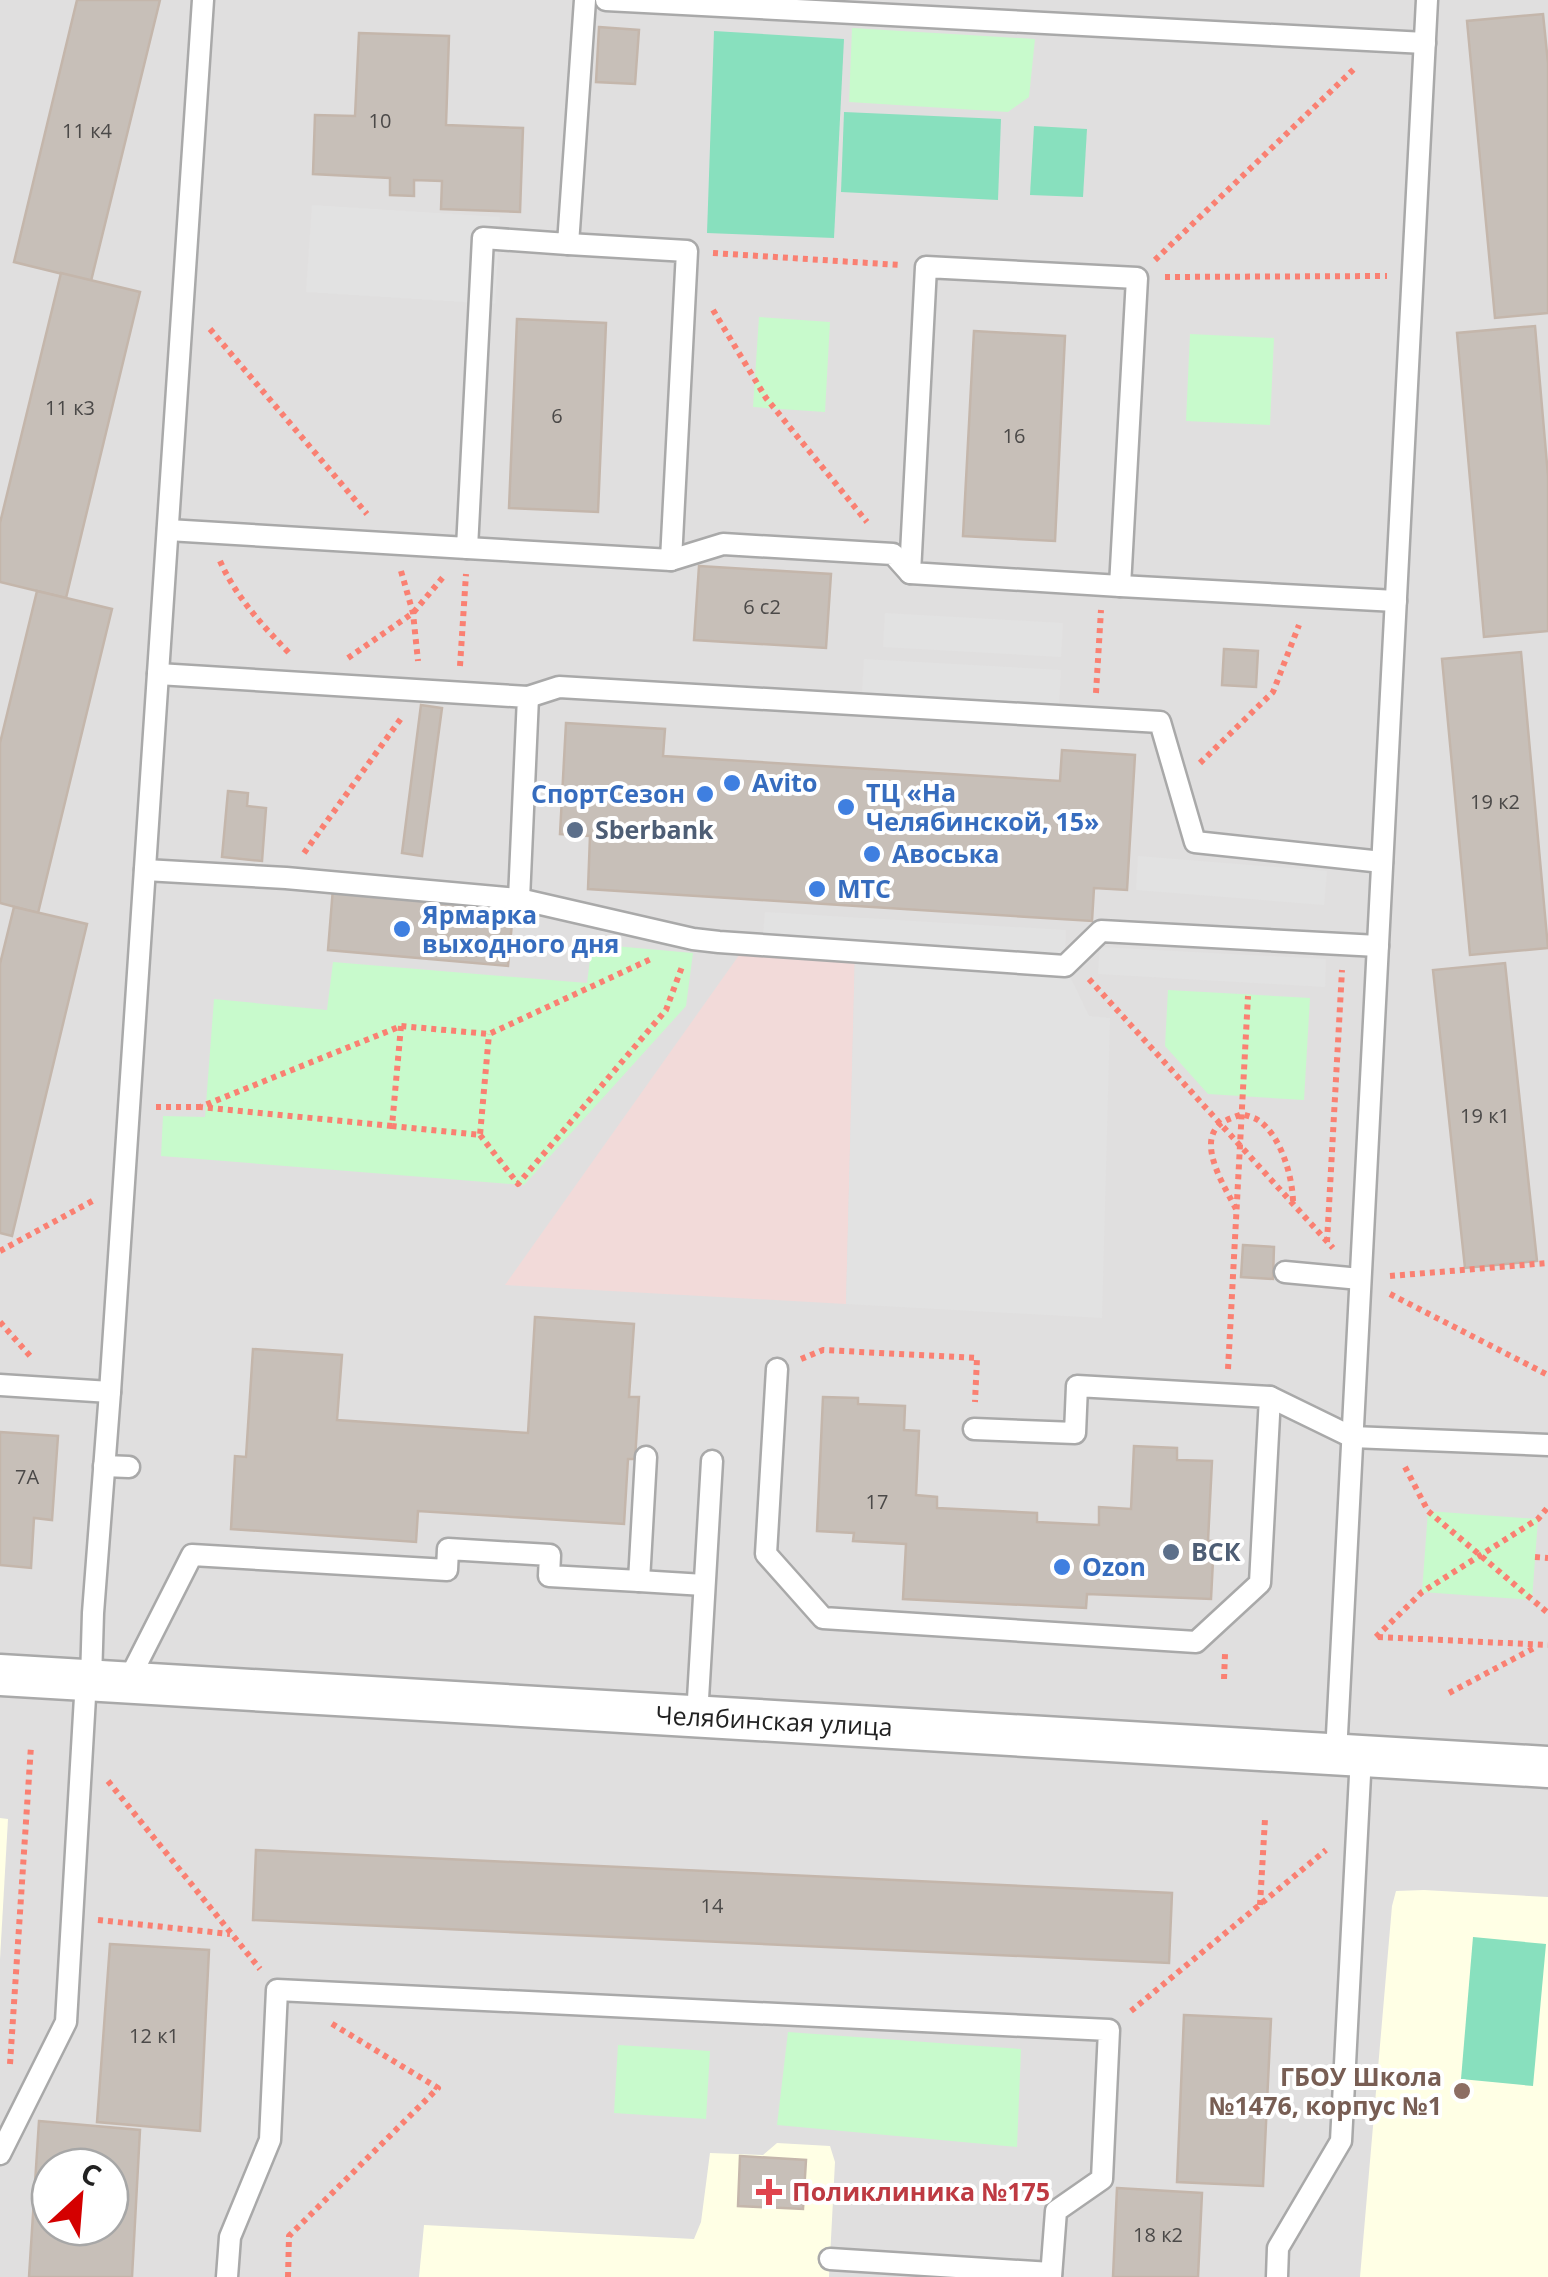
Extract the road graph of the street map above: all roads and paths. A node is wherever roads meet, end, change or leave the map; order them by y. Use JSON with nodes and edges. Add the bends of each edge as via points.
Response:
{"nodes":[{"id":1,"x":203,"y":0,"type":"edge"},
{"id":2,"x":585,"y":0,"type":"edge"},
{"id":3,"x":606,"y":0,"type":"edge"},
{"id":4,"x":1428,"y":0,"type":"edge"},
{"id":5,"x":1383,"y":41,"type":"junction"},
{"id":6,"x":1425,"y":43,"type":"junction"},
{"id":7,"x":568,"y":244,"type":"junction"},
{"id":8,"x":686,"y":258,"type":"junction"},
{"id":9,"x":926,"y":266,"type":"junction"},
{"id":10,"x":1413,"y":276,"type":"junction"},
{"id":11,"x":1137,"y":278,"type":"junction"},
{"id":12,"x":183,"y":298,"type":"junction"},
{"id":13,"x":168,"y":530,"type":"junction"},
{"id":14,"x":206,"y":533,"type":"junction"},
{"id":15,"x":393,"y":543,"type":"junction"},
{"id":16,"x":467,"y":548,"type":"junction"},
{"id":17,"x":892,"y":554,"type":"junction"},
{"id":18,"x":671,"y":560,"type":"junction"},
{"id":19,"x":910,"y":573,"type":"junction"},
{"id":20,"x":1111,"y":585,"type":"junction"},
{"id":21,"x":1310,"y":596,"type":"junction"},
{"id":22,"x":1396,"y":602,"type":"junction"},
{"id":23,"x":413,"y":613,"type":"junction"},
{"id":24,"x":158,"y":674,"type":"junction"},
{"id":25,"x":310,"y":683,"type":"junction"},
{"id":26,"x":422,"y":690,"type":"junction"},
{"id":27,"x":459,"y":693,"type":"junction"},
{"id":28,"x":528,"y":697,"type":"junction"},
{"id":29,"x":1094,"y":718,"type":"junction"},
{"id":30,"x":1178,"y":784,"type":"junction"},
{"id":31,"x":1382,"y":862,"type":"junction"},
{"id":32,"x":145,"y":870,"type":"junction"},
{"id":33,"x":286,"y":878,"type":"junction"},
{"id":34,"x":519,"y":899,"type":"junction"},
{"id":35,"x":692,"y":939,"type":"junction"},
{"id":36,"x":1344,"y":944,"type":"junction"},
{"id":37,"x":1378,"y":946,"type":"junction"},
{"id":38,"x":1072,"y":960,"type":"junction"},
{"id":39,"x":1248,"y":996,"type":"dead end"},
{"id":40,"x":401,"y":1026,"type":"junction"},
{"id":41,"x":489,"y":1034,"type":"junction"},
{"id":42,"x":129,"y":1107,"type":"junction"},
{"id":43,"x":200,"y":1107,"type":"junction"},
{"id":44,"x":1242,"y":1114,"type":"junction"},
{"id":45,"x":1220,"y":1124,"type":"junction"},
{"id":46,"x":392,"y":1126,"type":"junction"},
{"id":47,"x":480,"y":1135,"type":"junction"},
{"id":48,"x":1240,"y":1146,"type":"junction"},
{"id":49,"x":124,"y":1184,"type":"junction"},
{"id":50,"x":1293,"y":1205,"type":"junction"},
{"id":51,"x":1236,"y":1210,"type":"junction"},
{"id":52,"x":1327,"y":1242,"type":"junction"},
{"id":53,"x":0,"y":1250,"type":"edge"},
{"id":54,"x":1548,"y":1263,"type":"edge"},
{"id":55,"x":1285,"y":1272,"type":"dead end"},
{"id":56,"x":1360,"y":1278,"type":"junction"},
{"id":57,"x":1229,"y":1344,"type":"dead end"},
{"id":58,"x":777,"y":1369,"type":"joint"},
{"id":59,"x":1548,"y":1376,"type":"edge"},
{"id":60,"x":0,"y":1385,"type":"edge"},
{"id":61,"x":110,"y":1392,"type":"junction"},
{"id":62,"x":1270,"y":1397,"type":"junction"},
{"id":63,"x":974,"y":1429,"type":"joint"},
{"id":64,"x":1352,"y":1438,"type":"junction"},
{"id":65,"x":1390,"y":1439,"type":"junction"},
{"id":66,"x":1548,"y":1445,"type":"edge"},
{"id":67,"x":646,"y":1457,"type":"dead end"},
{"id":68,"x":712,"y":1461,"type":"dead end"},
{"id":69,"x":104,"y":1466,"type":"junction"},
{"id":70,"x":129,"y":1467,"type":"dead end"},
{"id":71,"x":1548,"y":1506,"type":"edge"},
{"id":72,"x":1480,"y":1556,"type":"junction"},
{"id":73,"x":1535,"y":1557,"type":"dead end"},
{"id":74,"x":1548,"y":1558,"type":"edge"},
{"id":75,"x":639,"y":1581,"type":"junction"},
{"id":76,"x":704,"y":1585,"type":"junction"},
{"id":77,"x":1548,"y":1613,"type":"edge"},
{"id":78,"x":1342,"y":1636,"type":"junction"},
{"id":79,"x":1376,"y":1637,"type":"junction"},
{"id":80,"x":1544,"y":1645,"type":"edge"},
{"id":81,"x":0,"y":1675,"type":"edge"},
{"id":82,"x":102,"y":1681,"type":"junction"},
{"id":83,"x":1449,"y":1693,"type":"dead end"},
{"id":84,"x":697,"y":1716,"type":"junction"},
{"id":85,"x":31,"y":1746,"type":"dead end"},
{"id":86,"x":82,"y":1749,"type":"junction"},
{"id":87,"x":1348,"y":1755,"type":"junction"},
{"id":88,"x":1548,"y":1767,"type":"edge"},
{"id":89,"x":1265,"y":1819,"type":"dead end"},
{"id":90,"x":1358,"y":1824,"type":"junction"},
{"id":91,"x":1260,"y":1905,"type":"junction"},
{"id":92,"x":72,"y":1918,"type":"junction"},
{"id":93,"x":232,"y":1934,"type":"junction"},
{"id":94,"x":277,"y":1990,"type":"junction"},
{"id":95,"x":1109,"y":2030,"type":"junction"},
{"id":96,"x":9,"y":2068,"type":"dead end"},
{"id":97,"x":0,"y":2154,"type":"edge"},
{"id":98,"x":830,"y":2258,"type":"dead end"},
{"id":99,"x":1051,"y":2275,"type":"edge"},
{"id":100,"x":227,"y":2277,"type":"edge"},
{"id":101,"x":288,"y":2277,"type":"edge"},
{"id":102,"x":1276,"y":2277,"type":"edge"}],
"edges":[{"from":1,"to":12,"type":"lane"},
{"from":2,"to":7,"type":"lane"},
{"from":3,"to":5,"type":"lane"},
{"from":4,"to":6,"type":"lane"},
{"from":5,"to":6,"type":"lane"},
{"from":5,"to":11,"type":"path"},
{"from":6,"to":10,"type":"lane"},
{"from":7,"to":8,"type":"lane"},
{"from":7,"to":16,"type":"lane","via":[[483,238]]},
{"from":8,"to":9,"type":"path"},
{"from":8,"to":17,"type":"path","via":[[766,398]]},
{"from":8,"to":18,"type":"lane"},
{"from":9,"to":11,"type":"lane"},
{"from":9,"to":19,"type":"lane"},
{"from":10,"to":11,"type":"path"},
{"from":10,"to":22,"type":"lane"},
{"from":11,"to":20,"type":"lane"},
{"from":12,"to":13,"type":"lane"},
{"from":12,"to":15,"type":"path"},
{"from":13,"to":14,"type":"lane"},
{"from":13,"to":24,"type":"lane"},
{"from":14,"to":15,"type":"lane"},
{"from":14,"to":25,"type":"path","via":[[230,582]]},
{"from":15,"to":16,"type":"lane"},
{"from":15,"to":23,"type":"path"},
{"from":16,"to":18,"type":"lane"},
{"from":16,"to":23,"type":"path"},
{"from":16,"to":27,"type":"path"},
{"from":17,"to":18,"type":"lane","via":[[723,544]]},
{"from":17,"to":19,"type":"lane"},
{"from":19,"to":20,"type":"lane"},
{"from":20,"to":21,"type":"lane"},
{"from":20,"to":29,"type":"path"},
{"from":21,"to":22,"type":"lane"},
{"from":21,"to":30,"type":"path","via":[[1273,692]]},
{"from":22,"to":31,"type":"lane"},
{"from":23,"to":25,"type":"path"},
{"from":23,"to":26,"type":"path"},
{"from":24,"to":25,"type":"lane"},
{"from":24,"to":32,"type":"lane"},
{"from":25,"to":26,"type":"lane"},
{"from":26,"to":27,"type":"lane"},
{"from":26,"to":33,"type":"path"},
{"from":27,"to":28,"type":"lane"},
{"from":28,"to":29,"type":"lane","via":[[559,688]]},
{"from":28,"to":34,"type":"lane"},
{"from":29,"to":30,"type":"lane","via":[[1160,722]]},
{"from":30,"to":31,"type":"lane","via":[[1195,842]]},
{"from":31,"to":37,"type":"lane"},
{"from":32,"to":33,"type":"lane"},
{"from":32,"to":42,"type":"lane"},
{"from":33,"to":34,"type":"lane"},
{"from":34,"to":35,"type":"lane"},
{"from":35,"to":38,"type":"lane","via":[[1065,966]]},
{"from":35,"to":41,"type":"path"},
{"from":35,"to":47,"type":"path","via":[[666,1010],[518,1184]]},
{"from":36,"to":37,"type":"lane"},
{"from":36,"to":38,"type":"lane","via":[[1101,930]]},
{"from":36,"to":52,"type":"path"},
{"from":37,"to":56,"type":"lane"},
{"from":38,"to":45,"type":"path"},
{"from":39,"to":44,"type":"path"},
{"from":40,"to":41,"type":"path"},
{"from":40,"to":43,"type":"path"},
{"from":40,"to":46,"type":"path"},
{"from":41,"to":47,"type":"path"},
{"from":42,"to":43,"type":"path"},
{"from":42,"to":49,"type":"lane"},
{"from":43,"to":46,"type":"path"},
{"from":44,"to":45,"type":"path"},
{"from":44,"to":48,"type":"path"},
{"from":44,"to":50,"type":"path","via":[[1258,1120],[1273,1138],[1293,1183]]},
{"from":45,"to":48,"type":"path"},
{"from":45,"to":51,"type":"path","via":[[1210,1145]]},
{"from":46,"to":47,"type":"path"},
{"from":48,"to":50,"type":"path"},
{"from":48,"to":51,"type":"path"},
{"from":49,"to":53,"type":"path"},
{"from":49,"to":61,"type":"lane"},
{"from":50,"to":52,"type":"path"},
{"from":51,"to":57,"type":"path"},
{"from":52,"to":56,"type":"path"},
{"from":54,"to":56,"type":"path"},
{"from":55,"to":56,"type":"lane"},
{"from":56,"to":59,"type":"path"},
{"from":56,"to":64,"type":"lane"},
{"from":58,"to":62,"type":"lane","via":[[766,1554],[823,1618],[1196,1642],[1260,1583]]},
{"from":58,"to":63,"type":"path","via":[[823,1350],[977,1358]]},
{"from":60,"to":61,"type":"lane"},
{"from":61,"to":69,"type":"lane"},
{"from":62,"to":63,"type":"lane","via":[[1077,1386],[1075,1432]]},
{"from":62,"to":64,"type":"lane"},
{"from":64,"to":65,"type":"lane"},
{"from":64,"to":78,"type":"lane"},
{"from":65,"to":66,"type":"lane"},
{"from":65,"to":72,"type":"path","via":[[1428,1511]]},
{"from":67,"to":75,"type":"lane"},
{"from":68,"to":76,"type":"lane"},
{"from":69,"to":70,"type":"lane"},
{"from":69,"to":82,"type":"lane","via":[[94,1614]]},
{"from":71,"to":72,"type":"path"},
{"from":72,"to":77,"type":"path"},
{"from":72,"to":79,"type":"path","via":[[1422,1592]]},
{"from":73,"to":74,"type":"path"},
{"from":75,"to":76,"type":"lane"},
{"from":75,"to":82,"type":"lane","via":[[549,1576],[550,1555],[534,1554],[448,1549],[447,1570],[192,1554]]},
{"from":76,"to":84,"type":"lane"},
{"from":78,"to":79,"type":"path"},
{"from":78,"to":87,"type":"lane"},
{"from":79,"to":80,"type":"path"},
{"from":80,"to":83,"type":"path"},
{"from":81,"to":82,"type":"street","name":"Челябинская улица"},
{"from":82,"to":84,"type":"street","name":"Челябинская улица"},
{"from":82,"to":86,"type":"lane"},
{"from":84,"to":87,"type":"street","name":"Челябинская улица"},
{"from":85,"to":96,"type":"path"},
{"from":86,"to":92,"type":"lane"},
{"from":86,"to":93,"type":"path"},
{"from":87,"to":88,"type":"street","name":"Челябинская улица"},
{"from":87,"to":90,"type":"lane"},
{"from":89,"to":91,"type":"path"},
{"from":90,"to":91,"type":"path"},
{"from":90,"to":102,"type":"lane","via":[[1341,2141],[1278,2248]]},
{"from":91,"to":95,"type":"path"},
{"from":92,"to":93,"type":"path"},
{"from":92,"to":97,"type":"lane","via":[[66,2022]]},
{"from":93,"to":94,"type":"path"},
{"from":94,"to":95,"type":"lane"},
{"from":94,"to":100,"type":"lane","via":[[270,2140],[230,2237]]},
{"from":94,"to":101,"type":"path","via":[[438,2088],[290,2236]]},
{"from":95,"to":99,"type":"lane","via":[[1102,2179],[1056,2211]]},
{"from":98,"to":99,"type":"lane"}]}
